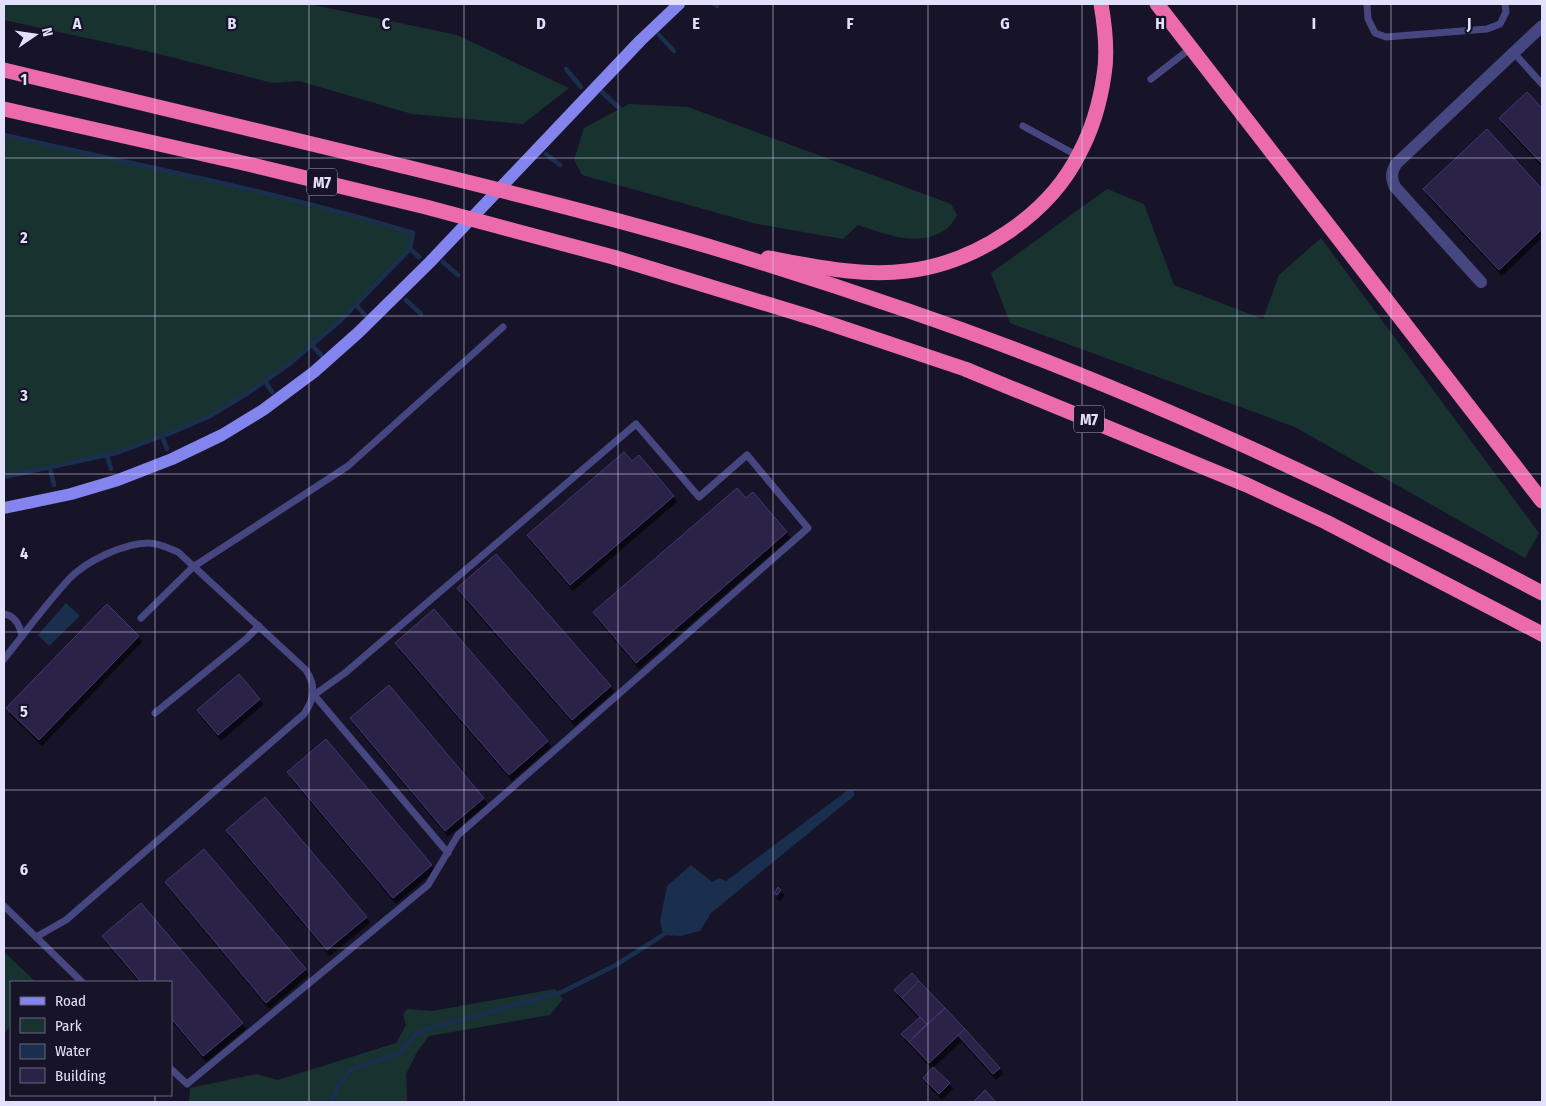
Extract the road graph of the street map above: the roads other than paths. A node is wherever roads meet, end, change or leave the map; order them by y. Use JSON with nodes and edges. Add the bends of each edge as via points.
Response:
{"nodes":[{"id":1,"x":679,"y":4,"type":"edge"},
{"id":2,"x":1101,"y":4,"type":"edge"},
{"id":3,"x":1157,"y":4,"type":"edge"},
{"id":4,"x":1367,"y":4,"type":"edge"},
{"id":5,"x":1505,"y":4,"type":"edge"},
{"id":6,"x":1542,"y":26,"type":"edge"},
{"id":7,"x":1191,"y":48,"type":"junction"},
{"id":8,"x":1514,"y":53,"type":"junction"},
{"id":9,"x":4,"y":70,"type":"edge"},
{"id":10,"x":1151,"y":79,"type":"dead end"},
{"id":11,"x":1542,"y":84,"type":"edge"},
{"id":12,"x":4,"y":109,"type":"edge"},
{"id":13,"x":4,"y":114,"type":"edge"},
{"id":14,"x":29,"y":114,"type":"junction"},
{"id":15,"x":1023,"y":126,"type":"dead end"},
{"id":16,"x":1079,"y":156,"type":"junction"},
{"id":17,"x":713,"y":248,"type":"junction"},
{"id":18,"x":1481,"y":282,"type":"dead end"},
{"id":19,"x":503,"y":327,"type":"dead end"},
{"id":20,"x":1542,"y":501,"type":"edge"},
{"id":21,"x":4,"y":508,"type":"edge"},
{"id":22,"x":193,"y":567,"type":"junction"},
{"id":23,"x":1542,"y":593,"type":"edge"},
{"id":24,"x":4,"y":614,"type":"edge"},
{"id":25,"x":141,"y":618,"type":"dead end"},
{"id":26,"x":259,"y":626,"type":"junction"},
{"id":27,"x":1542,"y":634,"type":"edge"},
{"id":28,"x":22,"y":636,"type":"junction"},
{"id":29,"x":4,"y":659,"type":"edge"},
{"id":30,"x":314,"y":695,"type":"junction"},
{"id":31,"x":155,"y":713,"type":"dead end"},
{"id":32,"x":448,"y":853,"type":"junction"},
{"id":33,"x":4,"y":906,"type":"edge"},
{"id":34,"x":36,"y":937,"type":"junction"},
{"id":35,"x":81,"y":981,"type":"edge"},
{"id":36,"x":172,"y":1070,"type":"edge"}],
"edges":[{"from":1,"to":21,"type":"main road","via":[[430,262],[314,372],[263,410],[222,435],[172,459],[71,494]]},
{"from":2,"to":16,"type":"highway","via":[[1105,38],[1104,74],[1094,119]]},
{"from":3,"to":7,"type":"highway"},
{"from":4,"to":5,"type":"lane","via":[[1368,19],[1375,33],[1386,36],[1487,29],[1500,24],[1506,12]]},
{"from":6,"to":8,"type":"street"},
{"from":7,"to":10,"type":"lane"},
{"from":7,"to":20,"type":"highway"},
{"from":8,"to":11,"type":"lane"},
{"from":8,"to":18,"type":"street","via":[[1396,164],[1392,172],[1395,187]]},
{"from":9,"to":17,"type":"highway","number":"M7","via":[[486,187]]},
{"from":12,"to":14,"type":"highway","number":"M7"},
{"from":13,"to":14,"type":"highway"},
{"from":14,"to":27,"type":"highway","number":"M7","via":[[426,207],[613,257],[956,366],[1247,485],[1326,522]]},
{"from":15,"to":16,"type":"lane"},
{"from":16,"to":17,"type":"highway","via":[[1060,185],[1036,210],[1001,238],[970,254],[937,265],[906,271],[868,272],[831,269]]},
{"from":17,"to":23,"type":"highway","number":"M7","via":[[908,311],[1126,394],[1341,489]]},
{"from":19,"to":22,"type":"lane","via":[[348,466]]},
{"from":22,"to":25,"type":"lane"},
{"from":22,"to":26,"type":"lane"},
{"from":22,"to":28,"type":"lane","via":[[178,552],[148,543],[107,554],[70,578]]},
{"from":24,"to":28,"type":"lane","via":[[18,623]]},
{"from":26,"to":30,"type":"lane","via":[[306,670],[312,678]]},
{"from":26,"to":31,"type":"lane"},
{"from":28,"to":29,"type":"lane"},
{"from":30,"to":32,"type":"lane"},
{"from":30,"to":32,"type":"lane","via":[[345,673],[636,424],[699,497],[748,455],[808,528],[458,835]]},
{"from":30,"to":34,"type":"lane","via":[[310,705],[296,720],[66,920]]},
{"from":32,"to":36,"type":"lane","via":[[428,885],[187,1084]]},
{"from":33,"to":34,"type":"lane"},
{"from":34,"to":35,"type":"lane"}]}
